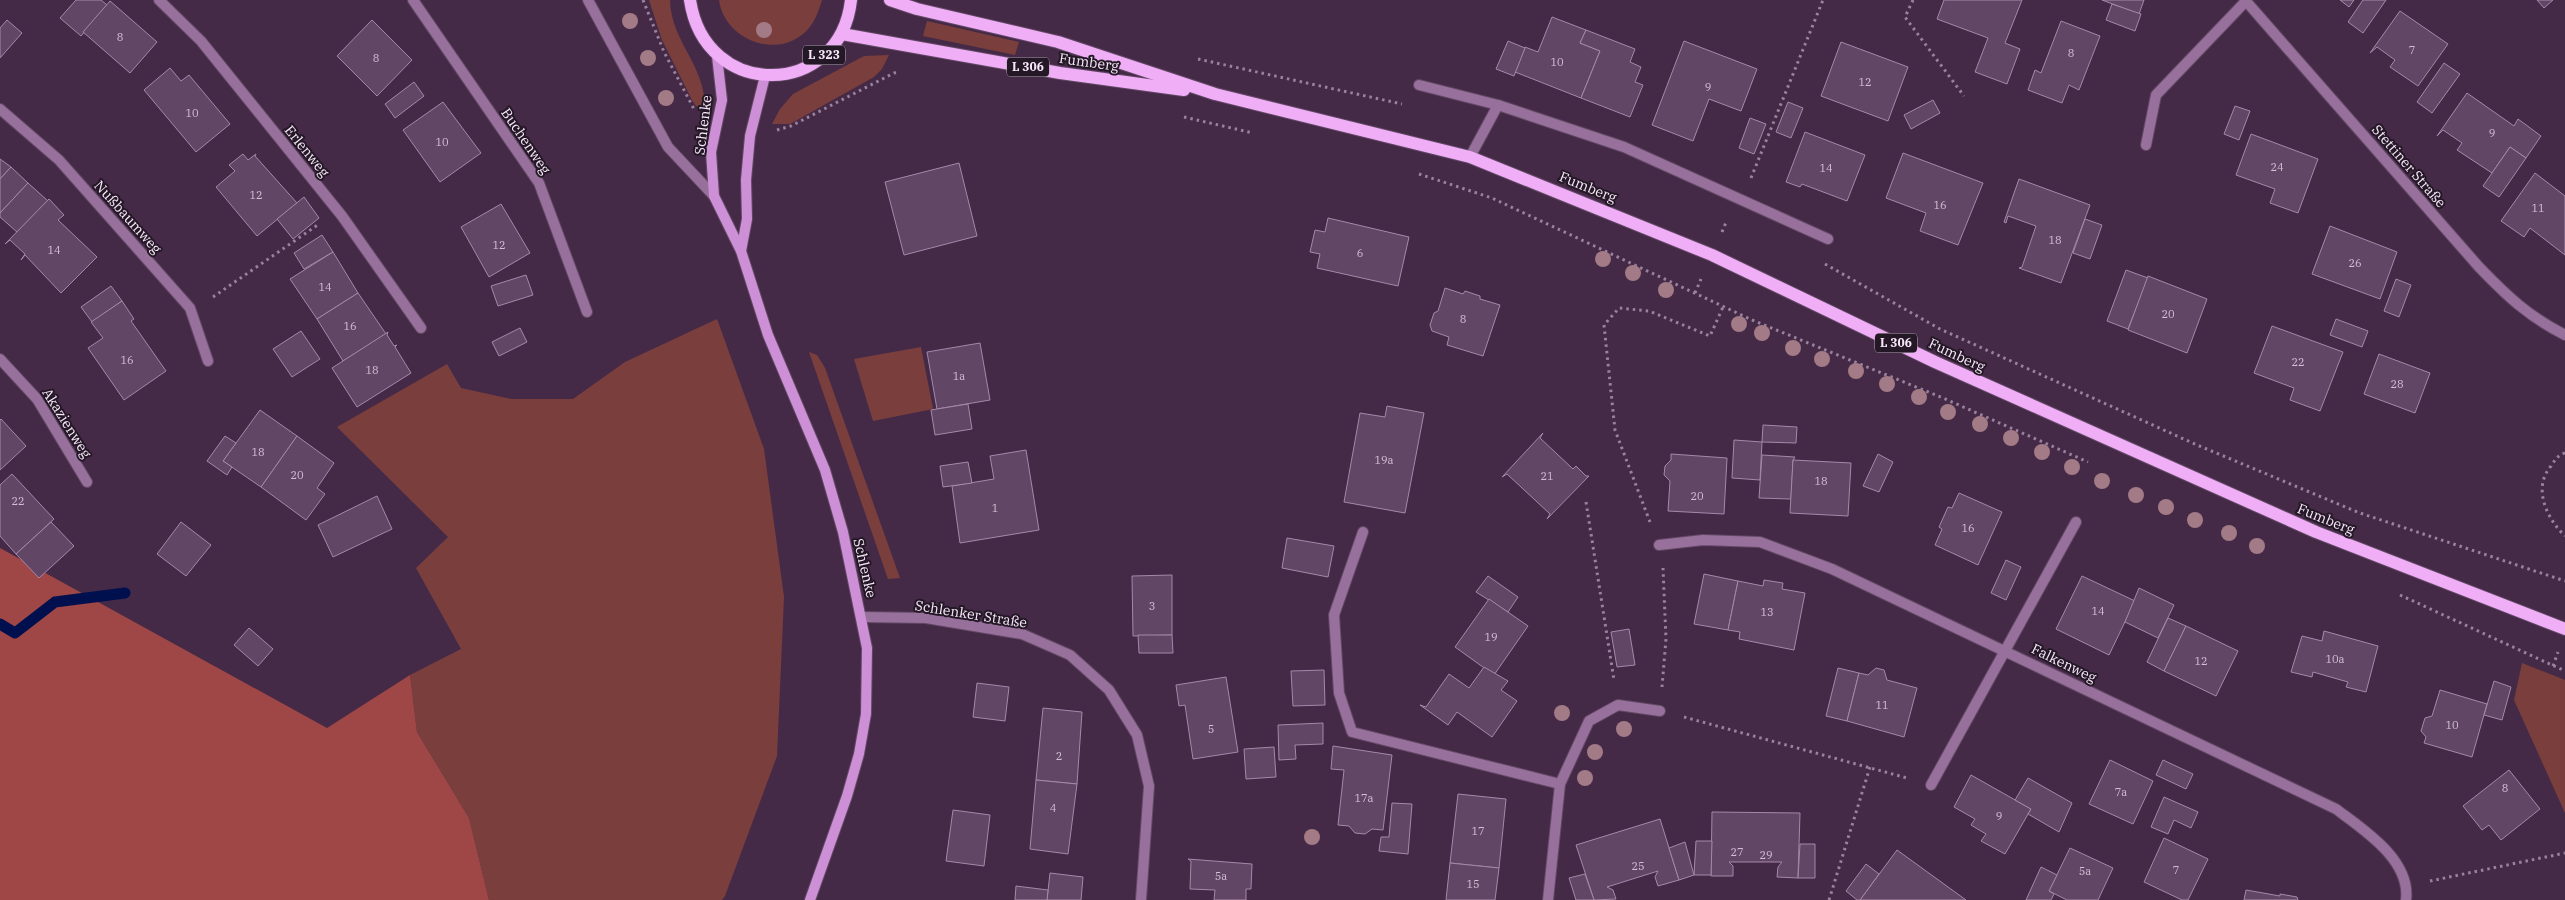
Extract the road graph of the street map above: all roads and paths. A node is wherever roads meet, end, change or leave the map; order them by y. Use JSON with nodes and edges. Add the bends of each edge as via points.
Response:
{"nodes":[{"id":1,"x":159,"y":0,"type":"edge"},
{"id":2,"x":413,"y":0,"type":"edge"},
{"id":3,"x":588,"y":0,"type":"edge"},
{"id":4,"x":643,"y":0,"type":"edge"},
{"id":5,"x":690,"y":0,"type":"edge"},
{"id":6,"x":851,"y":0,"type":"edge"},
{"id":7,"x":890,"y":0,"type":"edge"},
{"id":8,"x":1823,"y":0,"type":"edge"},
{"id":9,"x":1912,"y":0,"type":"edge"},
{"id":10,"x":2245,"y":1,"type":"edge"},
{"id":11,"x":842,"y":34,"type":"junction"},
{"id":12,"x":717,"y":56,"type":"junction"},
{"id":13,"x":909,"y":71,"type":"dead end"},
{"id":14,"x":765,"y":76,"type":"junction"},
{"id":15,"x":1419,"y":86,"type":"dead end"},
{"id":16,"x":1216,"y":94,"type":"junction"},
{"id":17,"x":1964,"y":96,"type":"dead end"},
{"id":18,"x":1498,"y":105,"type":"junction"},
{"id":19,"x":0,"y":109,"type":"edge"},
{"id":20,"x":1179,"y":116,"type":"dead end"},
{"id":21,"x":699,"y":119,"type":"dead end"},
{"id":22,"x":775,"y":132,"type":"dead end"},
{"id":23,"x":1262,"y":135,"type":"dead end"},
{"id":24,"x":2146,"y":145,"type":"dead end"},
{"id":25,"x":1470,"y":157,"type":"junction"},
{"id":26,"x":1411,"y":171,"type":"dead end"},
{"id":27,"x":714,"y":196,"type":"junction"},
{"id":28,"x":1737,"y":196,"type":"junction"},
{"id":29,"x":338,"y":211,"type":"junction"},
{"id":30,"x":1724,"y":228,"type":"dead end"},
{"id":31,"x":1828,"y":238,"type":"dead end"},
{"id":32,"x":741,"y":251,"type":"junction"},
{"id":33,"x":1701,"y":280,"type":"dead end"},
{"id":34,"x":1695,"y":294,"type":"junction"},
{"id":35,"x":190,"y":308,"type":"junction"},
{"id":36,"x":587,"y":312,"type":"dead end"},
{"id":37,"x":421,"y":328,"type":"dead end"},
{"id":38,"x":2565,"y":334,"type":"edge"},
{"id":39,"x":0,"y":359,"type":"edge"},
{"id":40,"x":208,"y":361,"type":"dead end"},
{"id":41,"x":2565,"y":453,"type":"edge"},
{"id":42,"x":2092,"y":464,"type":"dead end"},
{"id":43,"x":87,"y":482,"type":"dead end"},
{"id":44,"x":1586,"y":502,"type":"dead end"},
{"id":45,"x":2076,"y":522,"type":"dead end"},
{"id":46,"x":1364,"y":532,"type":"dead end"},
{"id":47,"x":2565,"y":536,"type":"edge"},
{"id":48,"x":1659,"y":545,"type":"dead end"},
{"id":49,"x":2396,"y":593,"type":"dead end"},
{"id":50,"x":862,"y":617,"type":"junction"},
{"id":51,"x":2565,"y":629,"type":"edge"},
{"id":52,"x":2006,"y":650,"type":"junction"},
{"id":53,"x":2556,"y":657,"type":"dead end"},
{"id":54,"x":2553,"y":666,"type":"junction"},
{"id":55,"x":2565,"y":671,"type":"edge"},
{"id":56,"x":1618,"y":705,"type":"junction"},
{"id":57,"x":1660,"y":711,"type":"dead end"},
{"id":58,"x":1870,"y":767,"type":"dead end"},
{"id":59,"x":1560,"y":784,"type":"junction"},
{"id":60,"x":1931,"y":784,"type":"dead end"},
{"id":61,"x":2565,"y":853,"type":"edge"},
{"id":62,"x":2408,"y":886,"type":"junction"},
{"id":63,"x":810,"y":900,"type":"edge"},
{"id":64,"x":1141,"y":900,"type":"edge"},
{"id":65,"x":1548,"y":900,"type":"edge"},
{"id":66,"x":1829,"y":900,"type":"edge"},
{"id":67,"x":2406,"y":900,"type":"edge"}],
"edges":[{"from":1,"to":29,"type":"street","name":"Erlenweg","via":[[201,41]]},
{"from":2,"to":36,"type":"street","name":"Buchenweg","via":[[539,183]]},
{"from":3,"to":27,"type":"street","via":[[668,146]]},
{"from":4,"to":21,"type":"path","via":[[664,52]]},
{"from":5,"to":12,"type":"main road","number":"L 323","via":[[698,30]]},
{"from":6,"to":11,"type":"main road","number":"L 323","via":[[850,14]]},
{"from":7,"to":16,"type":"main road","name":"Fumberg","number":"L 306","via":[[1058,42]]},
{"from":8,"to":28,"type":"path","via":[[1751,179]]},
{"from":9,"to":17,"type":"path","via":[[1905,17]]},
{"from":10,"to":24,"type":"street","via":[[2156,95]]},
{"from":10,"to":38,"type":"street","name":"Stettiner Straße","via":[[2486,274],[2512,301],[2540,322]]},
{"from":11,"to":14,"type":"main road","number":"L 323","via":[[818,61],[802,70]]},
{"from":11,"to":16,"type":"main road","name":"Fumberg","number":"L 306","via":[[1060,73]]},
{"from":12,"to":14,"type":"main road","number":"L 323","via":[[740,70]]},
{"from":12,"to":27,"type":"main road","name":"Schlenke","via":[[722,100],[711,152]]},
{"from":13,"to":22,"type":"path","via":[[894,74]]},
{"from":14,"to":32,"type":"main road","name":"Schlenke","via":[[750,136],[747,219]]},
{"from":15,"to":18,"type":"street"},
{"from":16,"to":25,"type":"main road","name":"Fumberg","number":"L 306"},
{"from":18,"to":25,"type":"street"},
{"from":18,"to":28,"type":"street","via":[[1624,147]]},
{"from":19,"to":35,"type":"street","name":"Nußbaumweg","via":[[59,160]]},
{"from":20,"to":23,"type":"path"},
{"from":25,"to":51,"type":"main road","name":"Fumberg","number":"L 306","via":[[1712,255],[1936,362],[2316,532]]},
{"from":26,"to":34,"type":"path","via":[[1492,198]]},
{"from":27,"to":32,"type":"main road","name":"Schlenke"},
{"from":28,"to":30,"type":"path"},
{"from":28,"to":31,"type":"street"},
{"from":29,"to":35,"type":"path","via":[[207,301]]},
{"from":29,"to":37,"type":"street","name":"Erlenweg"},
{"from":32,"to":50,"type":"main road","name":"Schlenke","via":[[768,335],[826,470]]},
{"from":33,"to":34,"type":"path"},
{"from":34,"to":42,"type":"path"},
{"from":35,"to":40,"type":"street","name":"Nußbaumweg"},
{"from":39,"to":43,"type":"street","name":"Akazienweg","via":[[37,399]]},
{"from":41,"to":47,"type":"path","via":[[2548,469],[2542,488],[2555,526]]},
{"from":44,"to":56,"type":"path"},
{"from":45,"to":52,"type":"street"},
{"from":46,"to":59,"type":"street","via":[[1334,615],[1339,693],[1352,732]]},
{"from":48,"to":52,"type":"street","name":"Falkenweg","via":[[1703,540],[1760,542],[1832,569]]},
{"from":49,"to":54,"type":"path"},
{"from":50,"to":63,"type":"main road","name":"Schlenke","via":[[867,679],[866,714],[859,754]]},
{"from":50,"to":64,"type":"street","name":"Schlenker Straße","via":[[926,618],[1022,634],[1070,656],[1109,690],[1136,735],[1149,786]]},
{"from":52,"to":60,"type":"street"},
{"from":52,"to":62,"type":"street","name":"Falkenweg","via":[[2336,809],[2372,836],[2394,861]]},
{"from":53,"to":54,"type":"path"},
{"from":54,"to":55,"type":"path"},
{"from":56,"to":57,"type":"street"},
{"from":56,"to":59,"type":"street","via":[[1589,721]]},
{"from":58,"to":66,"type":"path"},
{"from":59,"to":65,"type":"street"},
{"from":61,"to":62,"type":"path"},
{"from":62,"to":67,"type":"street"}]}
